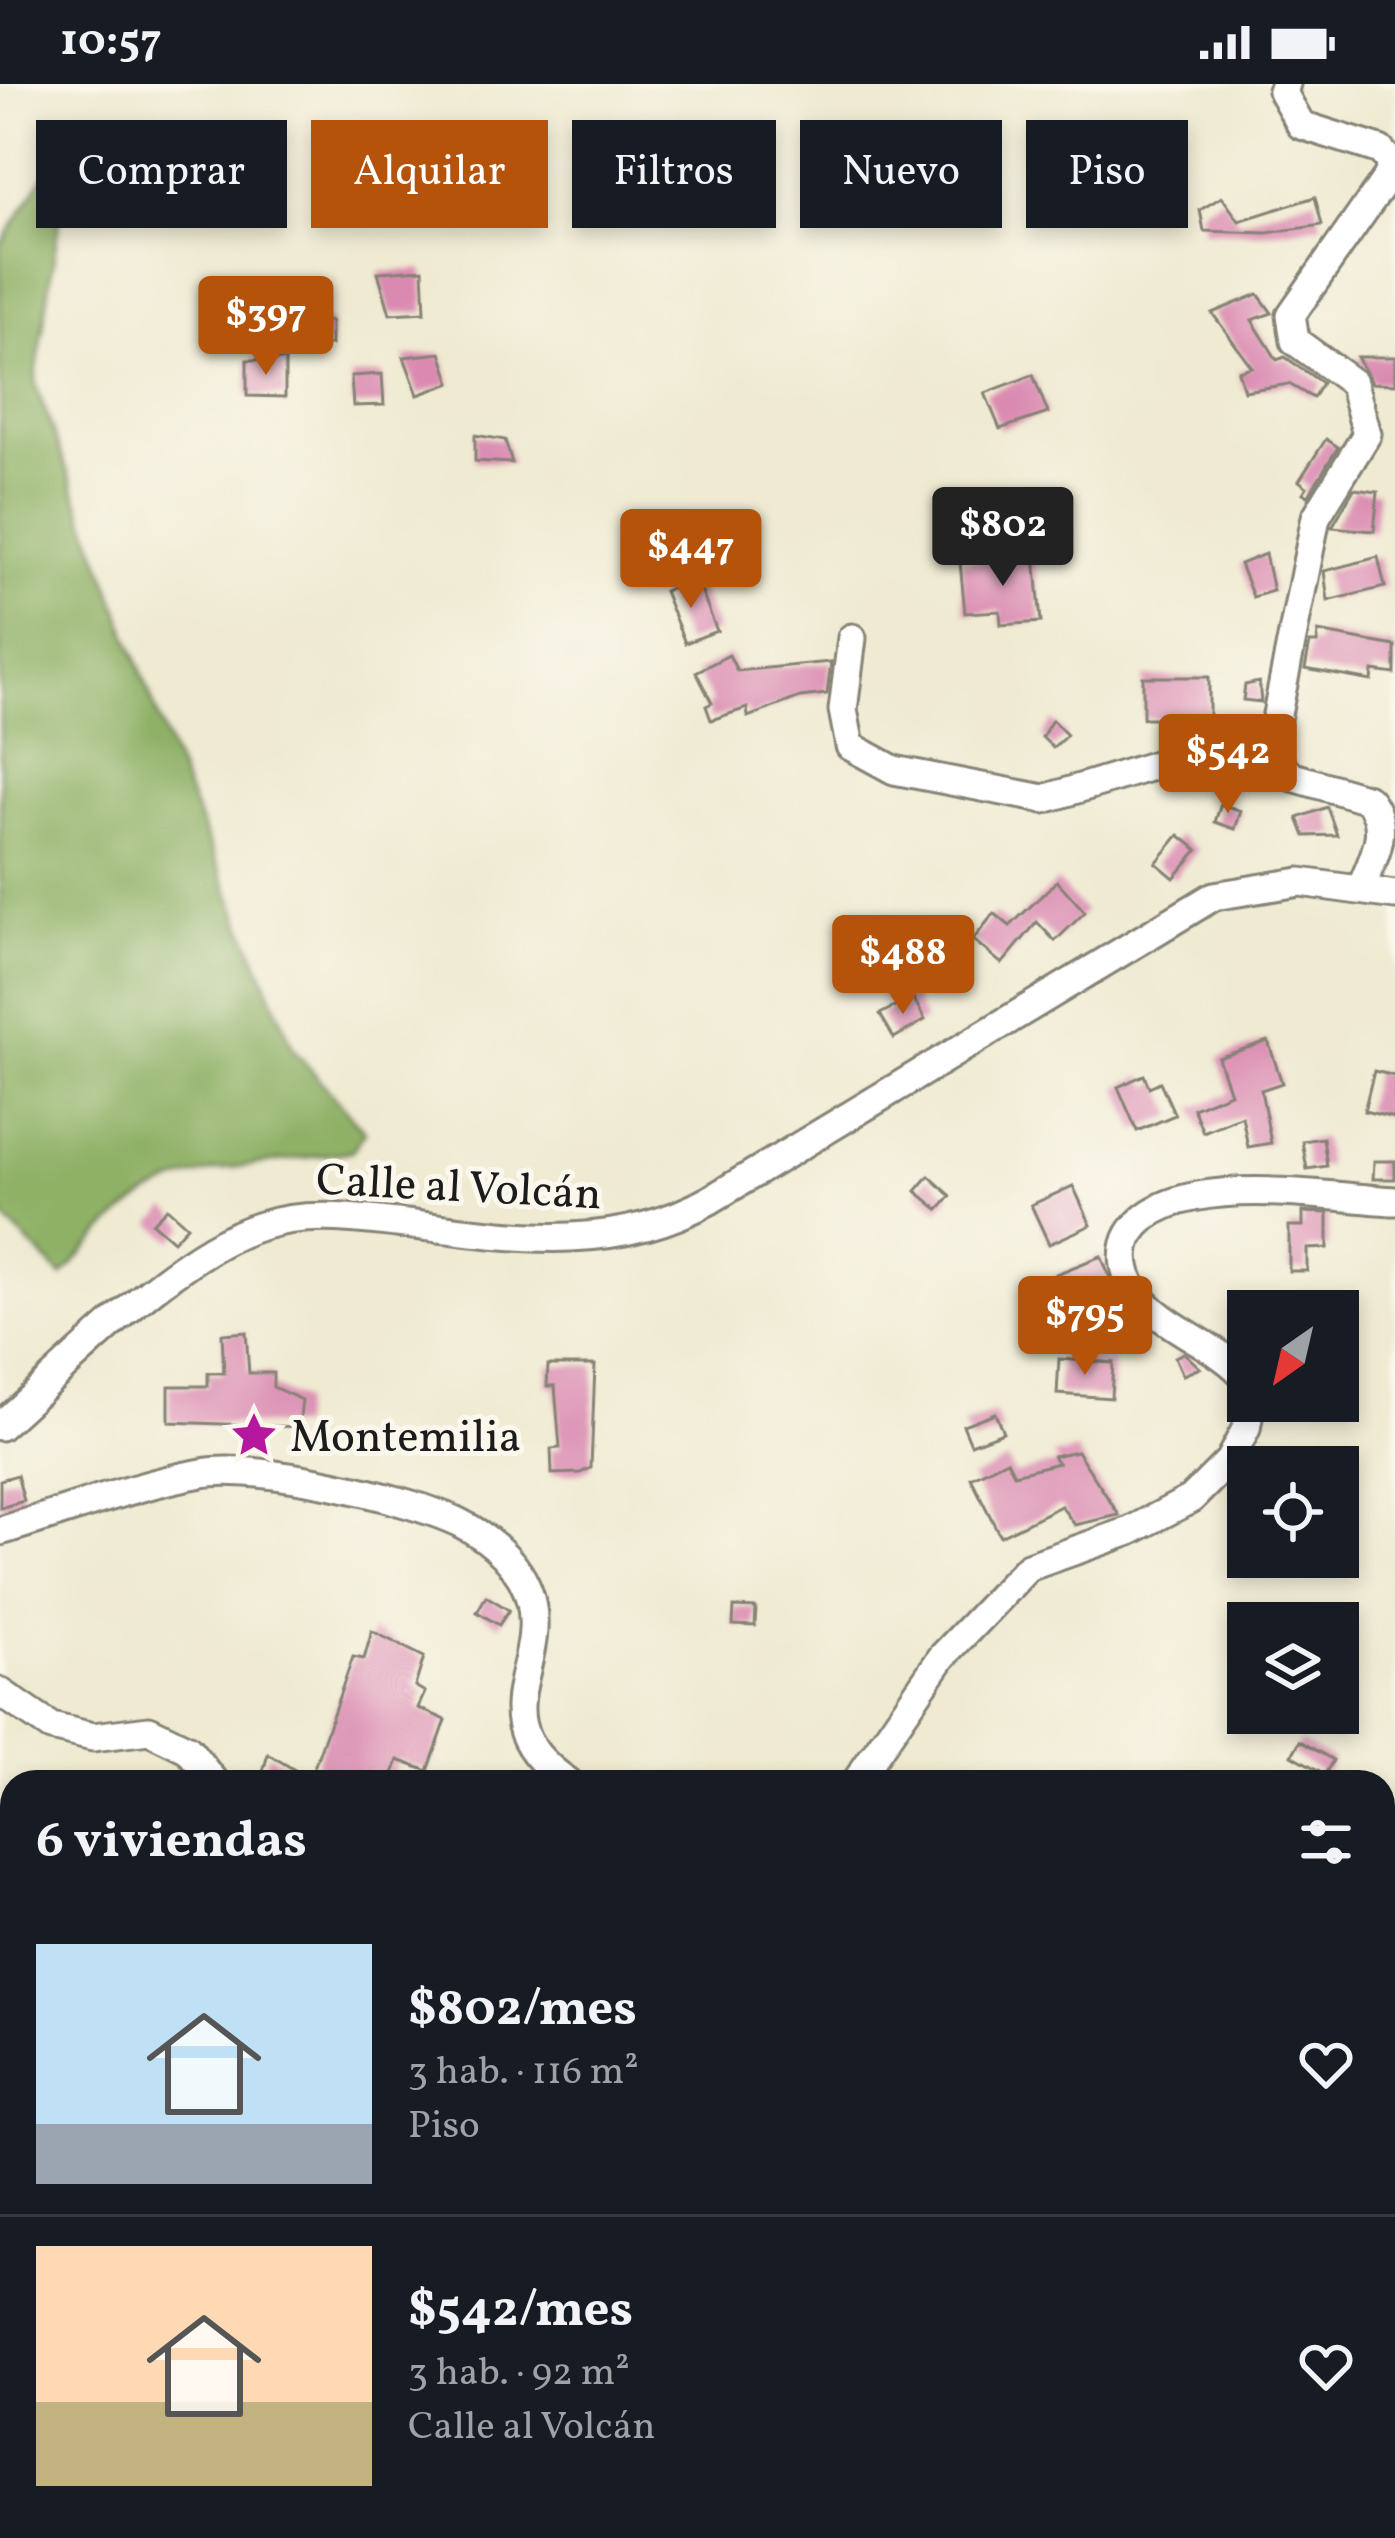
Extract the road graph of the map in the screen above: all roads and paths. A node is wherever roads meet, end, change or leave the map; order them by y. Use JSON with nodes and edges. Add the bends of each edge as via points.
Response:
{"nodes":[{"id":1,"x":1286,"y":84,"type":"edge"},
{"id":2,"x":852,"y":638,"type":"dead end"},
{"id":3,"x":1269,"y":755,"type":"junction"},
{"id":4,"x":1360,"y":889,"type":"junction"},
{"id":5,"x":1395,"y":895,"type":"edge"},
{"id":6,"x":1395,"y":1201,"type":"edge"},
{"id":7,"x":1227,"y":1364,"type":"edge"},
{"id":8,"x":1247,"y":1422,"type":"edge"},
{"id":9,"x":0,"y":1426,"type":"edge"},
{"id":10,"x":0,"y":1531,"type":"edge"},
{"id":11,"x":0,"y":1692,"type":"edge"},
{"id":12,"x":205,"y":1770,"type":"edge"},
{"id":13,"x":551,"y":1770,"type":"edge"},
{"id":14,"x":864,"y":1770,"type":"edge"}],
"edges":[{"from":1,"to":3,"type":"street","via":[[1282,91],[1301,125],[1380,150],[1390,173],[1291,315],[1295,341],[1353,383],[1367,434],[1316,518]]},
{"from":2,"to":3,"type":"street","via":[[843,710],[850,746],[894,770],[1044,799],[1182,757]]},
{"from":3,"to":4,"type":"street","via":[[1292,777],[1368,799],[1376,809],[1381,837]]},
{"from":4,"to":5,"type":"street","name":"Calle al Volcán"},
{"from":4,"to":9,"type":"street","name":"Calle al Volcán","via":[[1282,882],[1214,896],[710,1199],[645,1228],[546,1240],[329,1216],[245,1231],[177,1272]]},
{"from":6,"to":7,"type":"street","via":[[1202,1194],[1168,1200],[1132,1229],[1123,1257],[1137,1294]]},
{"from":8,"to":14,"type":"street","via":[[1229,1461],[1191,1499],[1130,1532],[1028,1567],[941,1657]]},
{"from":10,"to":13,"type":"street","via":[[205,1472],[349,1490],[460,1523],[519,1570],[532,1606],[517,1703],[539,1762]]},
{"from":11,"to":12,"type":"street","via":[[51,1727],[93,1737],[149,1730],[188,1749]]}]}
